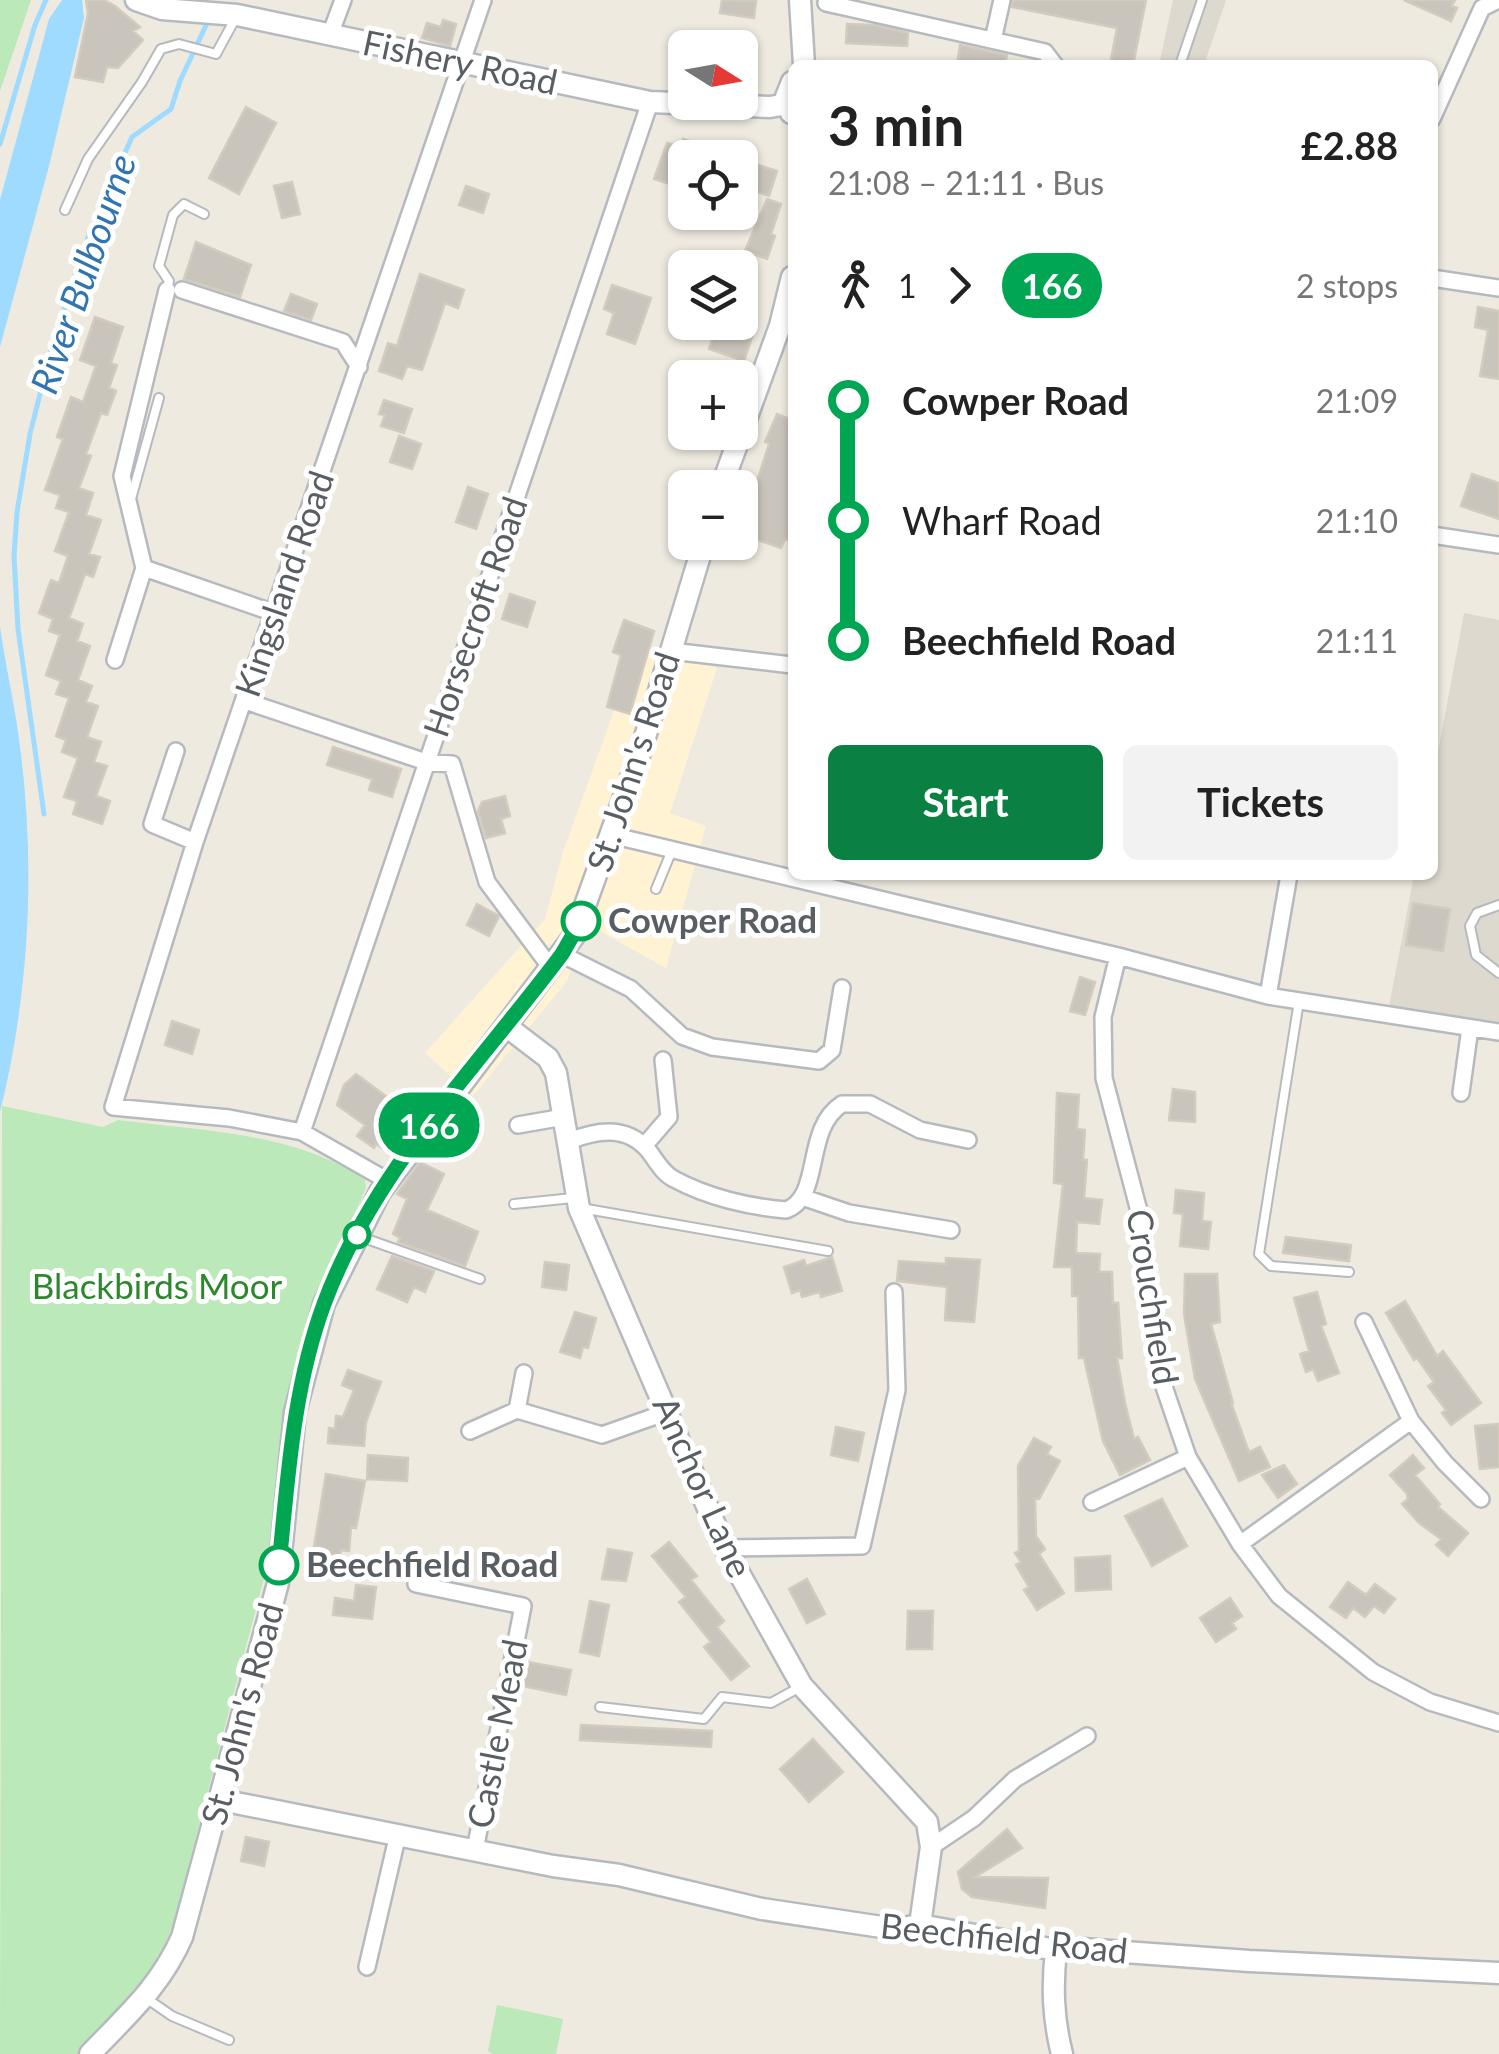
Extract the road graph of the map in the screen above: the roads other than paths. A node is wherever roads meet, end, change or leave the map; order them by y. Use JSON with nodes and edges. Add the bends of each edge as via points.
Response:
{"nodes":[{"id":1,"x":136,"y":0,"type":"edge"},
{"id":2,"x":343,"y":0,"type":"edge"},
{"id":3,"x":483,"y":0,"type":"edge"},
{"id":4,"x":800,"y":0,"type":"edge"},
{"id":5,"x":1002,"y":0,"type":"edge"},
{"id":6,"x":1202,"y":0,"type":"edge"},
{"id":7,"x":1498,"y":0,"type":"edge"},
{"id":8,"x":826,"y":3,"type":"dead end"},
{"id":9,"x":237,"y":15,"type":"junction"},
{"id":10,"x":330,"y":35,"type":"junction"},
{"id":11,"x":993,"y":40,"type":"junction"},
{"id":12,"x":804,"y":60,"type":"edge"},
{"id":13,"x":1051,"y":60,"type":"edge"},
{"id":14,"x":1182,"y":60,"type":"edge"},
{"id":15,"x":464,"y":64,"type":"junction"},
{"id":16,"x":650,"y":102,"type":"junction"},
{"id":17,"x":1438,"y":107,"type":"edge"},
{"id":18,"x":788,"y":110,"type":"edge"},
{"id":19,"x":65,"y":210,"type":"dead end"},
{"id":20,"x":204,"y":214,"type":"dead end"},
{"id":21,"x":1438,"y":279,"type":"edge"},
{"id":22,"x":1499,"y":288,"type":"edge"},
{"id":23,"x":174,"y":290,"type":"junction"},
{"id":24,"x":786,"y":327,"type":"edge"},
{"id":25,"x":358,"y":367,"type":"junction"},
{"id":26,"x":159,"y":398,"type":"dead end"},
{"id":27,"x":728,"y":470,"type":"edge"},
{"id":28,"x":129,"y":508,"type":"junction"},
{"id":29,"x":1438,"y":536,"type":"edge"},
{"id":30,"x":1499,"y":545,"type":"edge"},
{"id":31,"x":699,"y":560,"type":"edge"},
{"id":32,"x":144,"y":568,"type":"junction"},
{"id":33,"x":274,"y":613,"type":"junction"},
{"id":34,"x":671,"y":651,"type":"junction"},
{"id":35,"x":115,"y":660,"type":"dead end"},
{"id":36,"x":788,"y":665,"type":"edge"},
{"id":37,"x":245,"y":701,"type":"junction"},
{"id":38,"x":176,"y":751,"type":"dead end"},
{"id":39,"x":426,"y":762,"type":"junction"},
{"id":40,"x":611,"y":835,"type":"junction"},
{"id":41,"x":196,"y":842,"type":"junction"},
{"id":42,"x":672,"y":850,"type":"junction"},
{"id":43,"x":788,"y":878,"type":"edge"},
{"id":44,"x":798,"y":880,"type":"edge"},
{"id":45,"x":1287,"y":880,"type":"edge"},
{"id":46,"x":656,"y":888,"type":"dead end"},
{"id":47,"x":1499,"y":904,"type":"edge"},
{"id":48,"x":1118,"y":956,"type":"junction"},
{"id":49,"x":556,"y":961,"type":"junction"},
{"id":50,"x":1499,"y":972,"type":"edge"},
{"id":51,"x":842,"y":988,"type":"dead end"},
{"id":52,"x":1268,"y":996,"type":"junction"},
{"id":53,"x":1300,"y":1001,"type":"junction"},
{"id":54,"x":506,"y":1026,"type":"junction"},
{"id":55,"x":1470,"y":1028,"type":"junction"},
{"id":56,"x":1499,"y":1032,"type":"edge"},
{"id":57,"x":662,"y":1060,"type":"dead end"},
{"id":58,"x":1460,"y":1092,"type":"dead end"},
{"id":59,"x":564,"y":1117,"type":"junction"},
{"id":60,"x":518,"y":1125,"type":"dead end"},
{"id":61,"x":302,"y":1132,"type":"junction"},
{"id":62,"x":968,"y":1140,"type":"dead end"},
{"id":63,"x":569,"y":1141,"type":"junction"},
{"id":64,"x":644,"y":1146,"type":"junction"},
{"id":65,"x":388,"y":1181,"type":"junction"},
{"id":66,"x":804,"y":1198,"type":"junction"},
{"id":67,"x":578,"y":1203,"type":"junction"},
{"id":68,"x":514,"y":1204,"type":"dead end"},
{"id":69,"x":951,"y":1230,"type":"dead end"},
{"id":70,"x":357,"y":1236,"type":"junction"},
{"id":71,"x":828,"y":1251,"type":"dead end"},
{"id":72,"x":1349,"y":1272,"type":"dead end"},
{"id":73,"x":480,"y":1280,"type":"dead end"},
{"id":74,"x":894,"y":1292,"type":"dead end"},
{"id":75,"x":1364,"y":1322,"type":"dead end"},
{"id":76,"x":524,"y":1372,"type":"dead end"},
{"id":77,"x":517,"y":1410,"type":"junction"},
{"id":78,"x":667,"y":1412,"type":"junction"},
{"id":79,"x":1411,"y":1422,"type":"junction"},
{"id":80,"x":470,"y":1430,"type":"dead end"},
{"id":81,"x":1188,"y":1457,"type":"junction"},
{"id":82,"x":1481,"y":1498,"type":"dead end"},
{"id":83,"x":1092,"y":1502,"type":"dead end"},
{"id":84,"x":1240,"y":1544,"type":"junction"},
{"id":85,"x":725,"y":1548,"type":"junction"},
{"id":86,"x":416,"y":1584,"type":"dead end"},
{"id":87,"x":802,"y":1686,"type":"junction"},
{"id":88,"x":600,"y":1708,"type":"dead end"},
{"id":89,"x":1499,"y":1723,"type":"edge"},
{"id":90,"x":1087,"y":1736,"type":"dead end"},
{"id":91,"x":220,"y":1800,"type":"junction"},
{"id":92,"x":398,"y":1834,"type":"junction"},
{"id":93,"x":931,"y":1847,"type":"junction"},
{"id":94,"x":476,"y":1850,"type":"junction"},
{"id":95,"x":920,"y":1925,"type":"junction"},
{"id":96,"x":1056,"y":1950,"type":"junction"},
{"id":97,"x":367,"y":1968,"type":"dead end"},
{"id":98,"x":1499,"y":1973,"type":"edge"},
{"id":99,"x":146,"y":1998,"type":"junction"},
{"id":100,"x":229,"y":2040,"type":"dead end"},
{"id":101,"x":90,"y":2054,"type":"edge"},
{"id":102,"x":1062,"y":2054,"type":"edge"}],
"edges":[{"from":1,"to":9,"type":"street","name":"Fishery Road"},
{"from":2,"to":10,"type":"street"},
{"from":3,"to":15,"type":"street","name":"Kingsland Road"},
{"from":4,"to":12,"type":"street"},
{"from":5,"to":11,"type":"street"},
{"from":6,"to":14,"type":"lane"},
{"from":7,"to":17,"type":"street","via":[[1482,8]]},
{"from":8,"to":11,"type":"street"},
{"from":9,"to":10,"type":"street","name":"Fishery Road"},
{"from":9,"to":19,"type":"lane","via":[[216,54],[179,44],[161,49],[88,159]]},
{"from":10,"to":15,"type":"street","name":"Fishery Road"},
{"from":11,"to":13,"type":"street","via":[[1045,52]]},
{"from":15,"to":16,"type":"street","name":"Fishery Road"},
{"from":15,"to":25,"type":"street","name":"Kingsland Road"},
{"from":16,"to":18,"type":"street","name":"Fishery Road"},
{"from":16,"to":39,"type":"street","name":"Horsecroft Road"},
{"from":20,"to":23,"type":"lane","via":[[184,204],[173,216],[159,266]]},
{"from":21,"to":22,"type":"street"},
{"from":23,"to":25,"type":"street","via":[[343,342]]},
{"from":23,"to":28,"type":"street","via":[[122,476]]},
{"from":24,"to":27,"type":"street"},
{"from":25,"to":33,"type":"street","name":"Kingsland Road"},
{"from":26,"to":28,"type":"lane"},
{"from":28,"to":32,"type":"street"},
{"from":29,"to":30,"type":"street"},
{"from":31,"to":34,"type":"street","name":"St. John's Road"},
{"from":32,"to":33,"type":"street"},
{"from":32,"to":35,"type":"street"},
{"from":33,"to":37,"type":"street","name":"Kingsland Road"},
{"from":34,"to":36,"type":"street"},
{"from":34,"to":40,"type":"street","name":"St. John's Road"},
{"from":37,"to":39,"type":"street"},
{"from":37,"to":41,"type":"street","name":"Kingsland Road"},
{"from":38,"to":41,"type":"street","via":[[152,824]]},
{"from":39,"to":49,"type":"street","via":[[452,764],[486,882]]},
{"from":39,"to":61,"type":"street","name":"Horsecroft Road"},
{"from":40,"to":42,"type":"street"},
{"from":40,"to":49,"type":"street","name":"St. John's Road","via":[[584,915]]},
{"from":41,"to":61,"type":"street","name":"Kingsland Road","via":[[113,1107]]},
{"from":42,"to":43,"type":"street"},
{"from":42,"to":46,"type":"lane"},
{"from":44,"to":48,"type":"street"},
{"from":45,"to":52,"type":"street"},
{"from":47,"to":50,"type":"lane","via":[[1477,913],[1470,926],[1476,954]]},
{"from":48,"to":52,"type":"street"},
{"from":48,"to":81,"type":"street","name":"Crouchfield","via":[[1103,1017],[1104,1078],[1139,1211],[1159,1372]]},
{"from":49,"to":51,"type":"street","via":[[631,989],[682,1036],[712,1047],[818,1061],[832,1050]]},
{"from":49,"to":54,"type":"street","name":"St. John's Road"},
{"from":52,"to":53,"type":"street"},
{"from":53,"to":55,"type":"street"},
{"from":53,"to":72,"type":"lane","via":[[1259,1254],[1271,1266]]},
{"from":54,"to":59,"type":"street","name":"Anchor Lane","via":[[548,1058]]},
{"from":54,"to":65,"type":"street","name":"St. John's Road"},
{"from":55,"to":56,"type":"street"},
{"from":55,"to":58,"type":"street"},
{"from":57,"to":64,"type":"street","via":[[669,1117]]},
{"from":59,"to":60,"type":"street"},
{"from":59,"to":63,"type":"street","name":"Anchor Lane"},
{"from":61,"to":65,"type":"street"},
{"from":62,"to":66,"type":"street","via":[[920,1130],[870,1104],[842,1104],[825,1120]]},
{"from":63,"to":64,"type":"street","via":[[625,1132]]},
{"from":63,"to":67,"type":"street","name":"Anchor Lane"},
{"from":64,"to":66,"type":"street","via":[[668,1176],[700,1192],[786,1210]]},
{"from":65,"to":70,"type":"street","name":"St. John's Road"},
{"from":66,"to":69,"type":"street","via":[[849,1213]]},
{"from":67,"to":68,"type":"lane"},
{"from":67,"to":71,"type":"lane"},
{"from":67,"to":78,"type":"street","name":"Anchor Lane"},
{"from":70,"to":73,"type":"lane"},
{"from":70,"to":91,"type":"street","name":"St. John's Road","via":[[324,1304],[295,1412],[278,1583]]},
{"from":74,"to":85,"type":"street","via":[[898,1390],[862,1546]]},
{"from":75,"to":79,"type":"street"},
{"from":76,"to":77,"type":"street"},
{"from":77,"to":78,"type":"street","via":[[602,1434]]},
{"from":77,"to":80,"type":"street"},
{"from":78,"to":85,"type":"street","name":"Anchor Lane"},
{"from":79,"to":82,"type":"street"},
{"from":79,"to":84,"type":"street"},
{"from":81,"to":83,"type":"street"},
{"from":81,"to":84,"type":"street","name":"Crouchfield"},
{"from":84,"to":89,"type":"street","name":"Crouchfield","via":[[1279,1596],[1373,1672],[1430,1702]]},
{"from":85,"to":87,"type":"street","name":"Anchor Lane"},
{"from":86,"to":94,"type":"street","name":"Castle Mead","via":[[523,1606]]},
{"from":87,"to":88,"type":"lane","via":[[771,1704],[722,1697],[704,1719]]},
{"from":87,"to":93,"type":"street","name":"Anchor Lane","via":[[927,1822]]},
{"from":90,"to":93,"type":"street","via":[[1016,1779]]},
{"from":91,"to":92,"type":"street","name":"Beechfield Road"},
{"from":91,"to":99,"type":"street","name":"St. John's Road","via":[[182,1937]]},
{"from":92,"to":94,"type":"street","name":"Beechfield Road"},
{"from":92,"to":97,"type":"street"},
{"from":93,"to":95,"type":"street"},
{"from":94,"to":95,"type":"street","name":"Beechfield Road","via":[[762,1909],[895,1929]]},
{"from":95,"to":96,"type":"street","name":"Beechfield Road"},
{"from":96,"to":98,"type":"street","name":"Beechfield Road"},
{"from":96,"to":102,"type":"street","via":[[1054,2025]]},
{"from":99,"to":100,"type":"lane"},
{"from":99,"to":101,"type":"street","name":"St. John's Road"}]}
